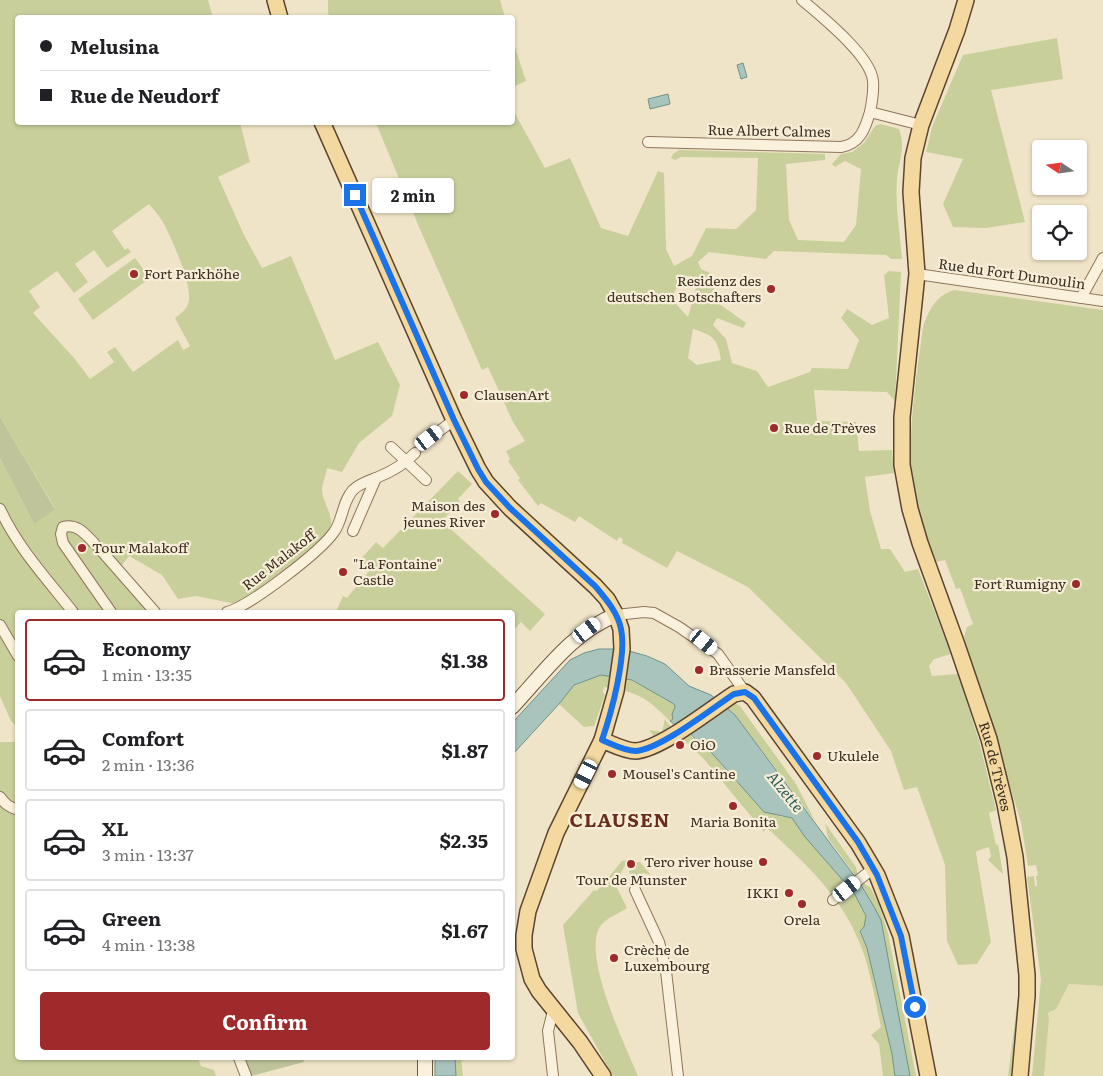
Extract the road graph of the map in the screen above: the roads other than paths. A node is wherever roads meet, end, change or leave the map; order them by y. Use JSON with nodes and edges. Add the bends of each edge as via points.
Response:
{"nodes":[{"id":1,"x":275,"y":0,"type":"edge"},
{"id":2,"x":802,"y":0,"type":"edge"},
{"id":3,"x":966,"y":0,"type":"edge"},
{"id":4,"x":279,"y":15,"type":"edge"},
{"id":5,"x":870,"y":112,"type":"junction"},
{"id":6,"x":323,"y":125,"type":"edge"},
{"id":7,"x":921,"y":125,"type":"junction"},
{"id":8,"x":648,"y":142,"type":"dead end"},
{"id":9,"x":1103,"y":258,"type":"edge"},
{"id":10,"x":917,"y":274,"type":"junction"},
{"id":11,"x":1081,"y":298,"type":"junction"},
{"id":12,"x":1103,"y":301,"type":"edge"},
{"id":13,"x":454,"y":420,"type":"junction"},
{"id":14,"x":426,"y":441,"type":"tunnel mouth"},
{"id":15,"x":391,"y":447,"type":"dead end"},
{"id":16,"x":415,"y":453,"type":"tunnel mouth"},
{"id":17,"x":407,"y":462,"type":"junction"},
{"id":18,"x":376,"y":478,"type":"junction"},
{"id":19,"x":426,"y":480,"type":"dead end"},
{"id":20,"x":0,"y":509,"type":"edge"},
{"id":21,"x":353,"y":531,"type":"dead end"},
{"id":22,"x":72,"y":610,"type":"edge"},
{"id":23,"x":110,"y":610,"type":"edge"},
{"id":24,"x":153,"y":610,"type":"edge"},
{"id":25,"x":232,"y":610,"type":"edge"},
{"id":26,"x":616,"y":615,"type":"junction"},
{"id":27,"x":0,"y":625,"type":"edge"},
{"id":28,"x":15,"y":651,"type":"edge"},
{"id":29,"x":745,"y":692,"type":"junction"},
{"id":30,"x":515,"y":704,"type":"edge"},
{"id":31,"x":602,"y":740,"type":"junction"},
{"id":32,"x":0,"y":797,"type":"edge"},
{"id":33,"x":15,"y":809,"type":"edge"},
{"id":34,"x":874,"y":868,"type":"junction"},
{"id":35,"x":635,"y":890,"type":"dead end"},
{"id":36,"x":833,"y":900,"type":"dead end"},
{"id":37,"x":553,"y":1011,"type":"junction"},
{"id":38,"x":240,"y":1060,"type":"edge"},
{"id":39,"x":425,"y":1060,"type":"edge"},
{"id":40,"x":246,"y":1076,"type":"edge"},
{"id":41,"x":425,"y":1076,"type":"edge"},
{"id":42,"x":553,"y":1076,"type":"edge"},
{"id":43,"x":603,"y":1076,"type":"edge"},
{"id":44,"x":678,"y":1076,"type":"edge"},
{"id":45,"x":928,"y":1076,"type":"edge"},
{"id":46,"x":1020,"y":1076,"type":"edge"}],
"edges":[{"from":1,"to":4,"type":"main road"},
{"from":2,"to":5,"type":"street","name":"Rue Albert Calmes","via":[[838,31],[868,66],[873,80]]},
{"from":3,"to":7,"type":"main road","name":"Rue de Trèves"},
{"from":5,"to":7,"type":"street"},
{"from":5,"to":8,"type":"street","name":"Rue Albert Calmes","via":[[858,140],[841,147]]},
{"from":6,"to":13,"type":"main road"},
{"from":7,"to":10,"type":"main road","name":"Rue de Trèves","via":[[910,177]]},
{"from":9,"to":11,"type":"street"},
{"from":10,"to":11,"type":"street","name":"Rue du Fort Dumoulin"},
{"from":10,"to":46,"type":"main road","name":"Rue de Trèves","via":[[902,417],[902,465],[920,543],[988,739],[1005,804],[1015,857],[1027,975]]},
{"from":11,"to":12,"type":"street","name":"Rue du Fort Dumoulin"},
{"from":13,"to":14,"type":"street"},
{"from":13,"to":26,"type":"main road","via":[[486,482],[595,586]]},
{"from":15,"to":17,"type":"street"},
{"from":16,"to":17,"type":"street","name":"Rue Malakoff"},
{"from":17,"to":18,"type":"street","name":"Rue Malakoff"},
{"from":17,"to":19,"type":"street"},
{"from":18,"to":21,"type":"street"},
{"from":18,"to":25,"type":"street","name":"Rue Malakoff","via":[[352,491],[334,533],[312,555],[245,604]]},
{"from":20,"to":22,"type":"street","via":[[26,554]]},
{"from":23,"to":24,"type":"street","via":[[63,543],[61,534],[64,527],[71,525],[81,530]]},
{"from":26,"to":29,"type":"street","via":[[654,613],[679,627],[718,654]]},
{"from":26,"to":30,"type":"main road","via":[[596,623],[569,644]]},
{"from":26,"to":31,"type":"main road","via":[[622,649],[616,691]]},
{"from":27,"to":28,"type":"street"},
{"from":29,"to":31,"type":"main road","via":[[734,694],[653,746],[634,751]]},
{"from":29,"to":34,"type":"main road","via":[[754,698]]},
{"from":31,"to":37,"type":"main road","via":[[556,833],[526,921],[524,950],[527,963],[535,985]]},
{"from":32,"to":33,"type":"street"},
{"from":34,"to":36,"type":"street"},
{"from":34,"to":45,"type":"main road","via":[[901,936]]},
{"from":35,"to":44,"type":"street","via":[[659,942],[666,970]]},
{"from":37,"to":42,"type":"street","via":[[548,1031]]},
{"from":37,"to":43,"type":"main road"},
{"from":38,"to":40,"type":"street"},
{"from":39,"to":41,"type":"main road"}]}
